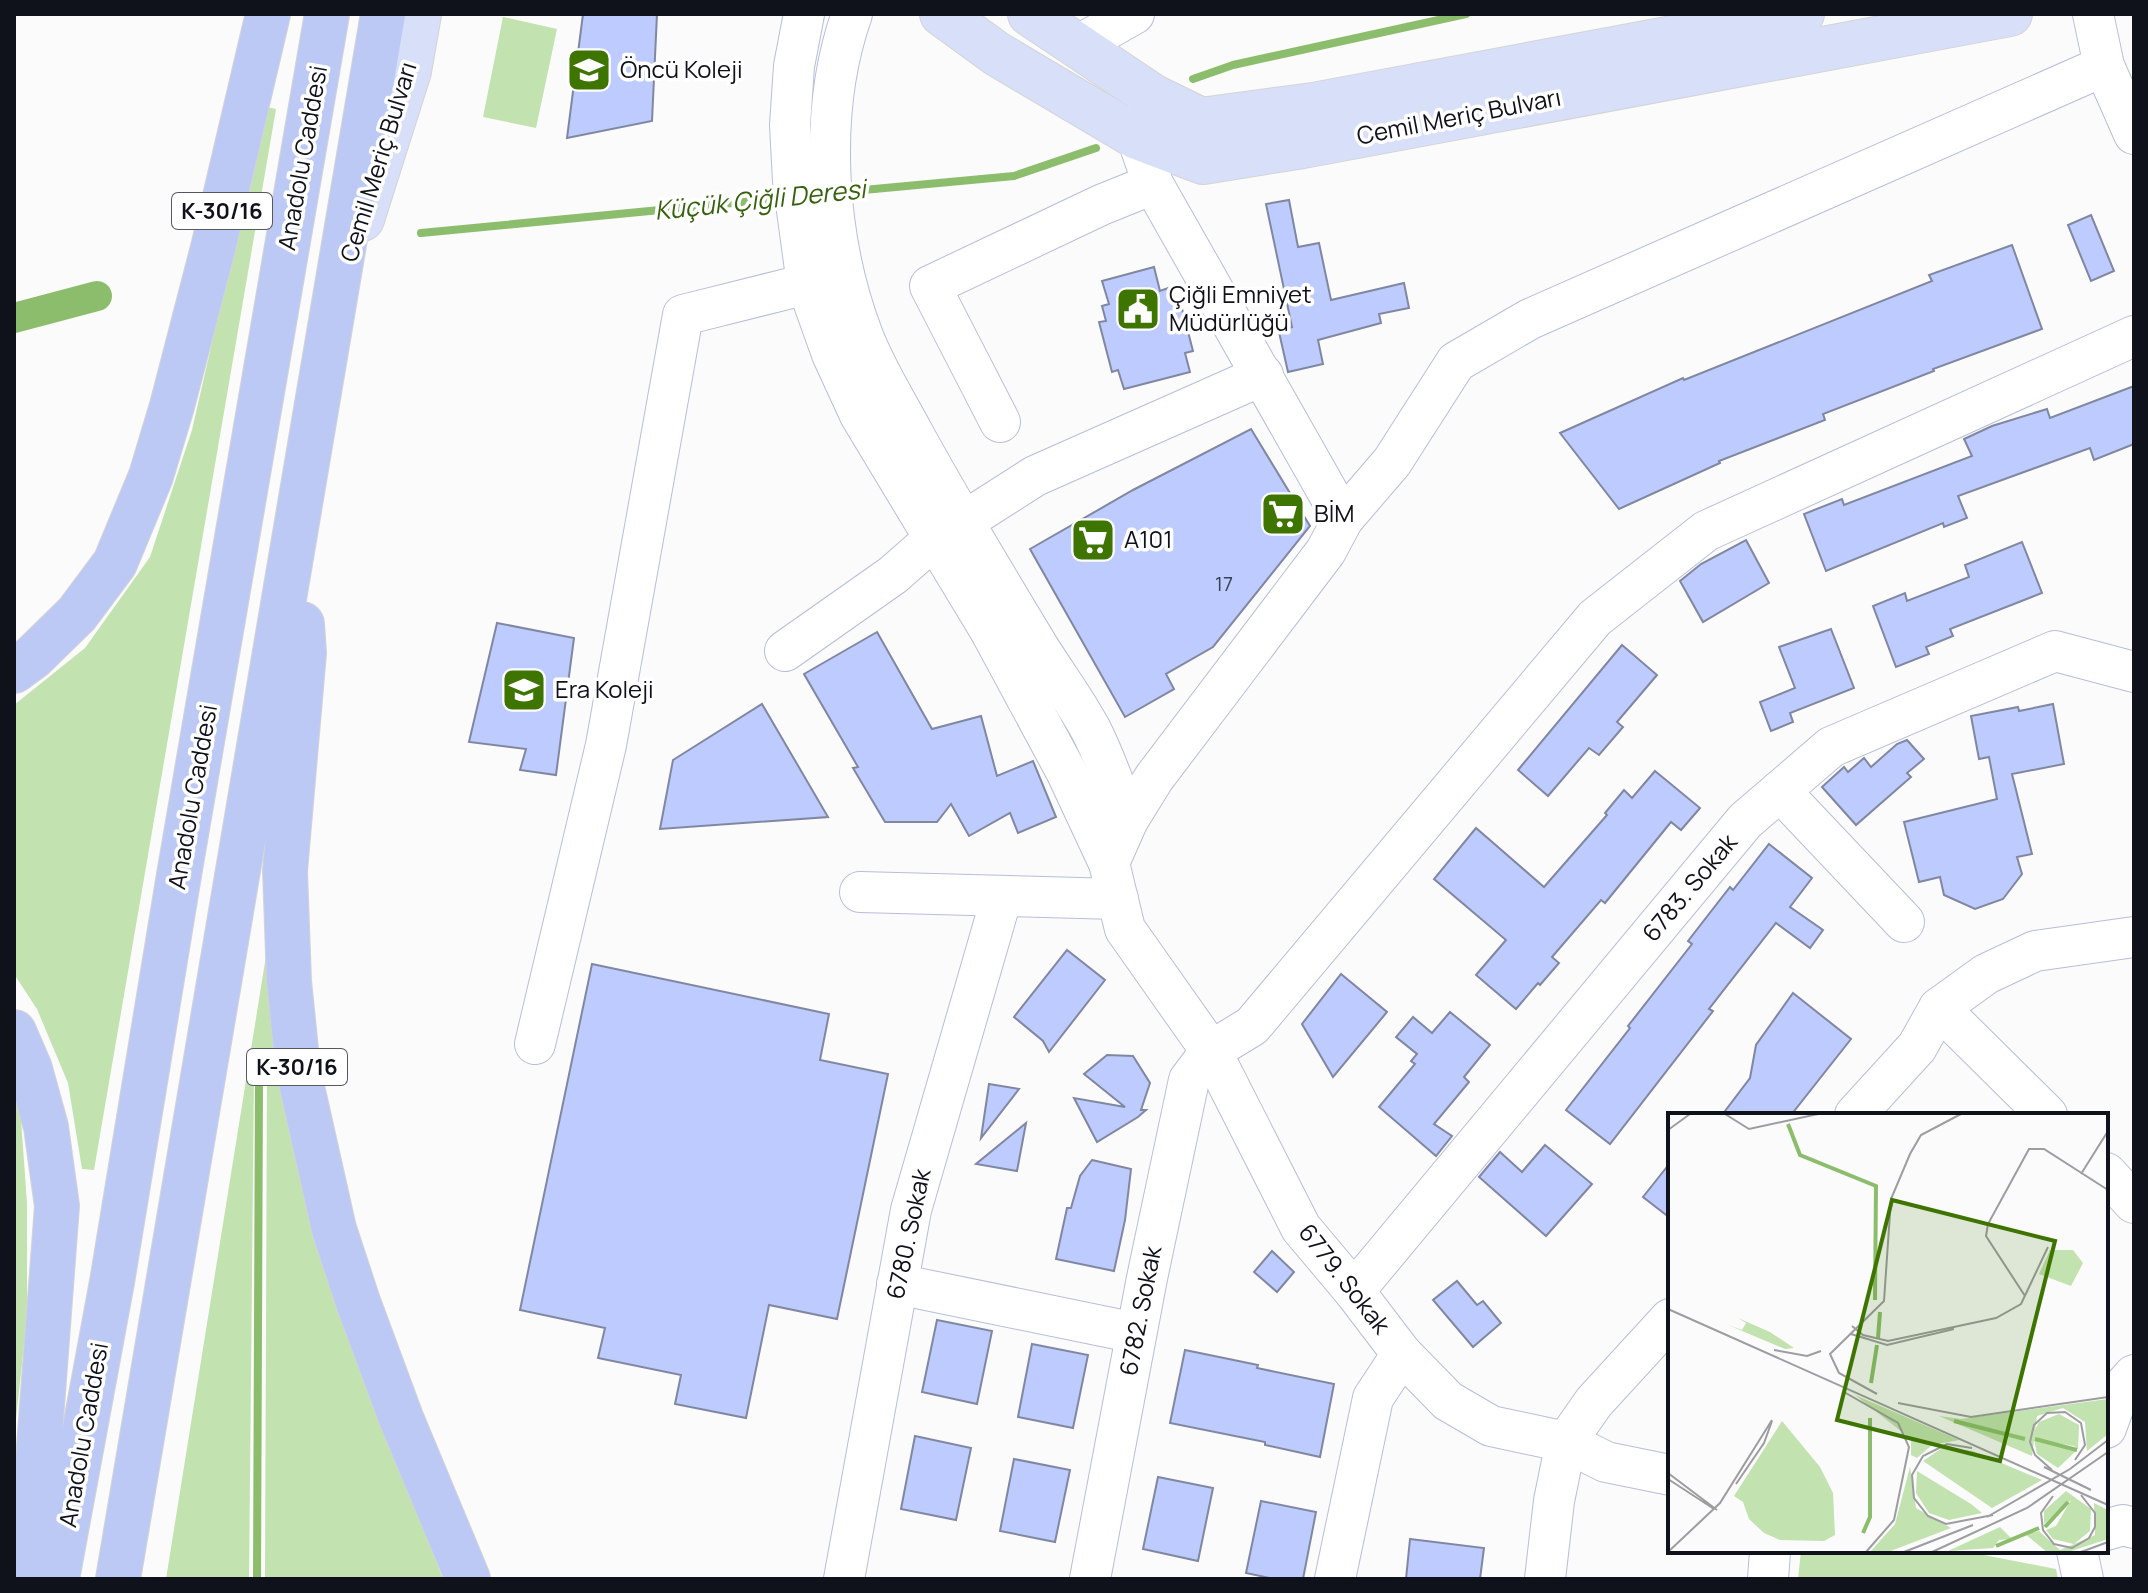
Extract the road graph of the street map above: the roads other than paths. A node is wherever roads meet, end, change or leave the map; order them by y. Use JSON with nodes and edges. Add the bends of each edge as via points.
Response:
{"nodes":[{"id":1,"x":268,"y":14,"type":"edge"},
{"id":2,"x":327,"y":14,"type":"edge"},
{"id":3,"x":383,"y":14,"type":"edge"},
{"id":4,"x":419,"y":14,"type":"edge"},
{"id":5,"x":804,"y":14,"type":"edge"},
{"id":6,"x":852,"y":14,"type":"edge"},
{"id":7,"x":942,"y":14,"type":"edge"},
{"id":8,"x":1030,"y":14,"type":"edge"},
{"id":9,"x":1134,"y":14,"type":"edge"},
{"id":10,"x":1802,"y":14,"type":"edge"},
{"id":11,"x":2010,"y":14,"type":"edge"},
{"id":12,"x":2093,"y":14,"type":"edge"},
{"id":13,"x":1077,"y":46,"type":"junction"},
{"id":14,"x":2104,"y":66,"type":"junction"},
{"id":15,"x":1154,"y":97,"type":"junction"},
{"id":16,"x":2134,"y":134,"type":"edge"},
{"id":17,"x":1137,"y":137,"type":"junction"},
{"id":18,"x":1153,"y":184,"type":"junction"},
{"id":19,"x":819,"y":238,"type":"junction"},
{"id":20,"x":807,"y":284,"type":"junction"},
{"id":21,"x":334,"y":310,"type":"junction"},
{"id":22,"x":2134,"y":336,"type":"edge"},
{"id":23,"x":1263,"y":375,"type":"junction"},
{"id":24,"x":1000,"y":422,"type":"dead end"},
{"id":25,"x":1343,"y":519,"type":"junction"},
{"id":26,"x":296,"y":528,"type":"junction"},
{"id":27,"x":949,"y":530,"type":"junction"},
{"id":28,"x":785,"y":651,"type":"dead end"},
{"id":29,"x":14,"y":671,"type":"edge"},
{"id":30,"x":2134,"y":672,"type":"edge"},
{"id":31,"x":1780,"y":791,"type":"junction"},
{"id":32,"x":1128,"y":820,"type":"junction"},
{"id":33,"x":1114,"y":881,"type":"junction"},
{"id":34,"x":860,"y":892,"type":"dead end"},
{"id":35,"x":1002,"y":896,"type":"junction"},
{"id":36,"x":1904,"y":922,"type":"dead end"},
{"id":37,"x":2134,"y":937,"type":"edge"},
{"id":38,"x":1939,"y":1008,"type":"junction"},
{"id":39,"x":14,"y":1032,"type":"edge"},
{"id":40,"x":535,"y":1044,"type":"dead end"},
{"id":41,"x":1211,"y":1051,"type":"junction"},
{"id":42,"x":1857,"y":1113,"type":"edge"},
{"id":43,"x":2045,"y":1113,"type":"edge"},
{"id":44,"x":897,"y":1284,"type":"junction"},
{"id":45,"x":1354,"y":1291,"type":"junction"},
{"id":46,"x":1668,"y":1321,"type":"edge"},
{"id":47,"x":1136,"y":1333,"type":"junction"},
{"id":48,"x":1402,"y":1354,"type":"junction"},
{"id":49,"x":2134,"y":1375,"type":"edge"},
{"id":50,"x":2108,"y":1422,"type":"edge"},
{"id":51,"x":1566,"y":1442,"type":"junction"},
{"id":52,"x":1668,"y":1475,"type":"edge"},
{"id":53,"x":2134,"y":1528,"type":"edge"},
{"id":54,"x":2108,"y":1529,"type":"edge"},
{"id":55,"x":1770,"y":1553,"type":"edge"},
{"id":56,"x":2077,"y":1553,"type":"edge"},
{"id":57,"x":29,"y":1579,"type":"edge"},
{"id":58,"x":57,"y":1579,"type":"edge"},
{"id":59,"x":118,"y":1579,"type":"edge"},
{"id":60,"x":468,"y":1579,"type":"edge"},
{"id":61,"x":844,"y":1579,"type":"edge"},
{"id":62,"x":1090,"y":1579,"type":"edge"},
{"id":63,"x":1335,"y":1579,"type":"edge"},
{"id":64,"x":1545,"y":1579,"type":"edge"},
{"id":65,"x":1768,"y":1579,"type":"edge"},
{"id":66,"x":2083,"y":1579,"type":"edge"}],
"edges":[{"from":1,"to":29,"type":"highway","number":"K-30/16","via":[[213,248],[151,476],[115,563],[77,614]]},
{"from":2,"to":58,"type":"highway","name":"Anadolu Caddesi"},
{"from":3,"to":21,"type":"highway"},
{"from":4,"to":21,"type":"main road","name":"Cemil Meriç Bulvarı","via":[[409,71]]},
{"from":5,"to":19,"type":"street","via":[[790,125],[793,181]]},
{"from":6,"to":19,"type":"street","via":[[841,44],[831,174]]},
{"from":7,"to":17,"type":"main road","name":"Cemil Meriç Bulvarı","via":[[997,54]]},
{"from":8,"to":13,"type":"main road","name":"Cemil Meriç Bulvarı"},
{"from":9,"to":13,"type":"street"},
{"from":10,"to":15,"type":"main road","name":"Cemil Meriç Bulvarı","via":[[1313,105],[1201,120]]},
{"from":11,"to":17,"type":"main road","name":"Cemil Meriç Bulvarı","via":[[1203,162]]},
{"from":12,"to":14,"type":"street"},
{"from":13,"to":15,"type":"main road","name":"Cemil Meriç Bulvarı"},
{"from":14,"to":16,"type":"street"},
{"from":14,"to":25,"type":"street","via":[[1530,319],[1456,362],[1392,462]]},
{"from":15,"to":17,"type":"street"},
{"from":17,"to":18,"type":"street"},
{"from":18,"to":23,"type":"street"},
{"from":18,"to":24,"type":"street","via":[[930,286]]},
{"from":19,"to":20,"type":"street"},
{"from":19,"to":27,"type":"street","via":[[847,287]]},
{"from":20,"to":27,"type":"street","via":[[860,415],[899,482]]},
{"from":20,"to":40,"type":"street","via":[[683,315],[606,745]]},
{"from":21,"to":26,"type":"highway"},
{"from":22,"to":41,"type":"street","via":[[1706,531],[1595,618],[1252,1026]]},
{"from":23,"to":25,"type":"street"},
{"from":23,"to":27,"type":"street","via":[[1035,476]]},
{"from":25,"to":32,"type":"street","via":[[1326,551]]},
{"from":26,"to":59,"type":"highway"},
{"from":26,"to":60,"type":"highway","number":"K-30/16","via":[[304,653],[285,871],[298,1069],[334,1229],[358,1302]]},
{"from":27,"to":28,"type":"street"},
{"from":27,"to":32,"type":"street","via":[[1091,731]]},
{"from":27,"to":33,"type":"street","name":"6779. Sokak","via":[[991,632],[1067,773]]},
{"from":30,"to":31,"type":"street","name":"6783. Sokak","via":[[2055,651],[1831,747]]},
{"from":31,"to":36,"type":"street"},
{"from":31,"to":45,"type":"street","name":"6783. Sokak","via":[[1745,821]]},
{"from":32,"to":33,"type":"street"},
{"from":33,"to":35,"type":"street"},
{"from":33,"to":41,"type":"street","name":"6779. Sokak","via":[[1125,929]]},
{"from":34,"to":35,"type":"street"},
{"from":35,"to":44,"type":"street","name":"6780. Sokak","via":[[911,1210]]},
{"from":37,"to":38,"type":"street","via":[[2035,951],[1986,974]]},
{"from":38,"to":42,"type":"street","via":[[1917,1047]]},
{"from":38,"to":43,"type":"street"},
{"from":39,"to":57,"type":"highway","via":[[46,1127],[57,1206]]},
{"from":41,"to":45,"type":"street","name":"6779. Sokak","via":[[1301,1228]]},
{"from":41,"to":47,"type":"street","name":"6782. Sokak","via":[[1189,1080]]},
{"from":44,"to":47,"type":"street"},
{"from":44,"to":61,"type":"street","name":"6780. Sokak"},
{"from":45,"to":48,"type":"street","name":"6779. Sokak"},
{"from":46,"to":51,"type":"street","via":[[1594,1402]]},
{"from":47,"to":62,"type":"street","name":"6782. Sokak"},
{"from":48,"to":51,"type":"street","name":"6779. Sokak","via":[[1448,1401],[1491,1426]]},
{"from":48,"to":63,"type":"street","via":[[1373,1398]]},
{"from":49,"to":50,"type":"street","via":[[2119,1392]]},
{"from":51,"to":52,"type":"street","name":"6779. Sokak","via":[[1606,1462]]},
{"from":51,"to":64,"type":"street"},
{"from":53,"to":54,"type":"street"},
{"from":55,"to":65,"type":"street"},
{"from":56,"to":66,"type":"street"}]}
